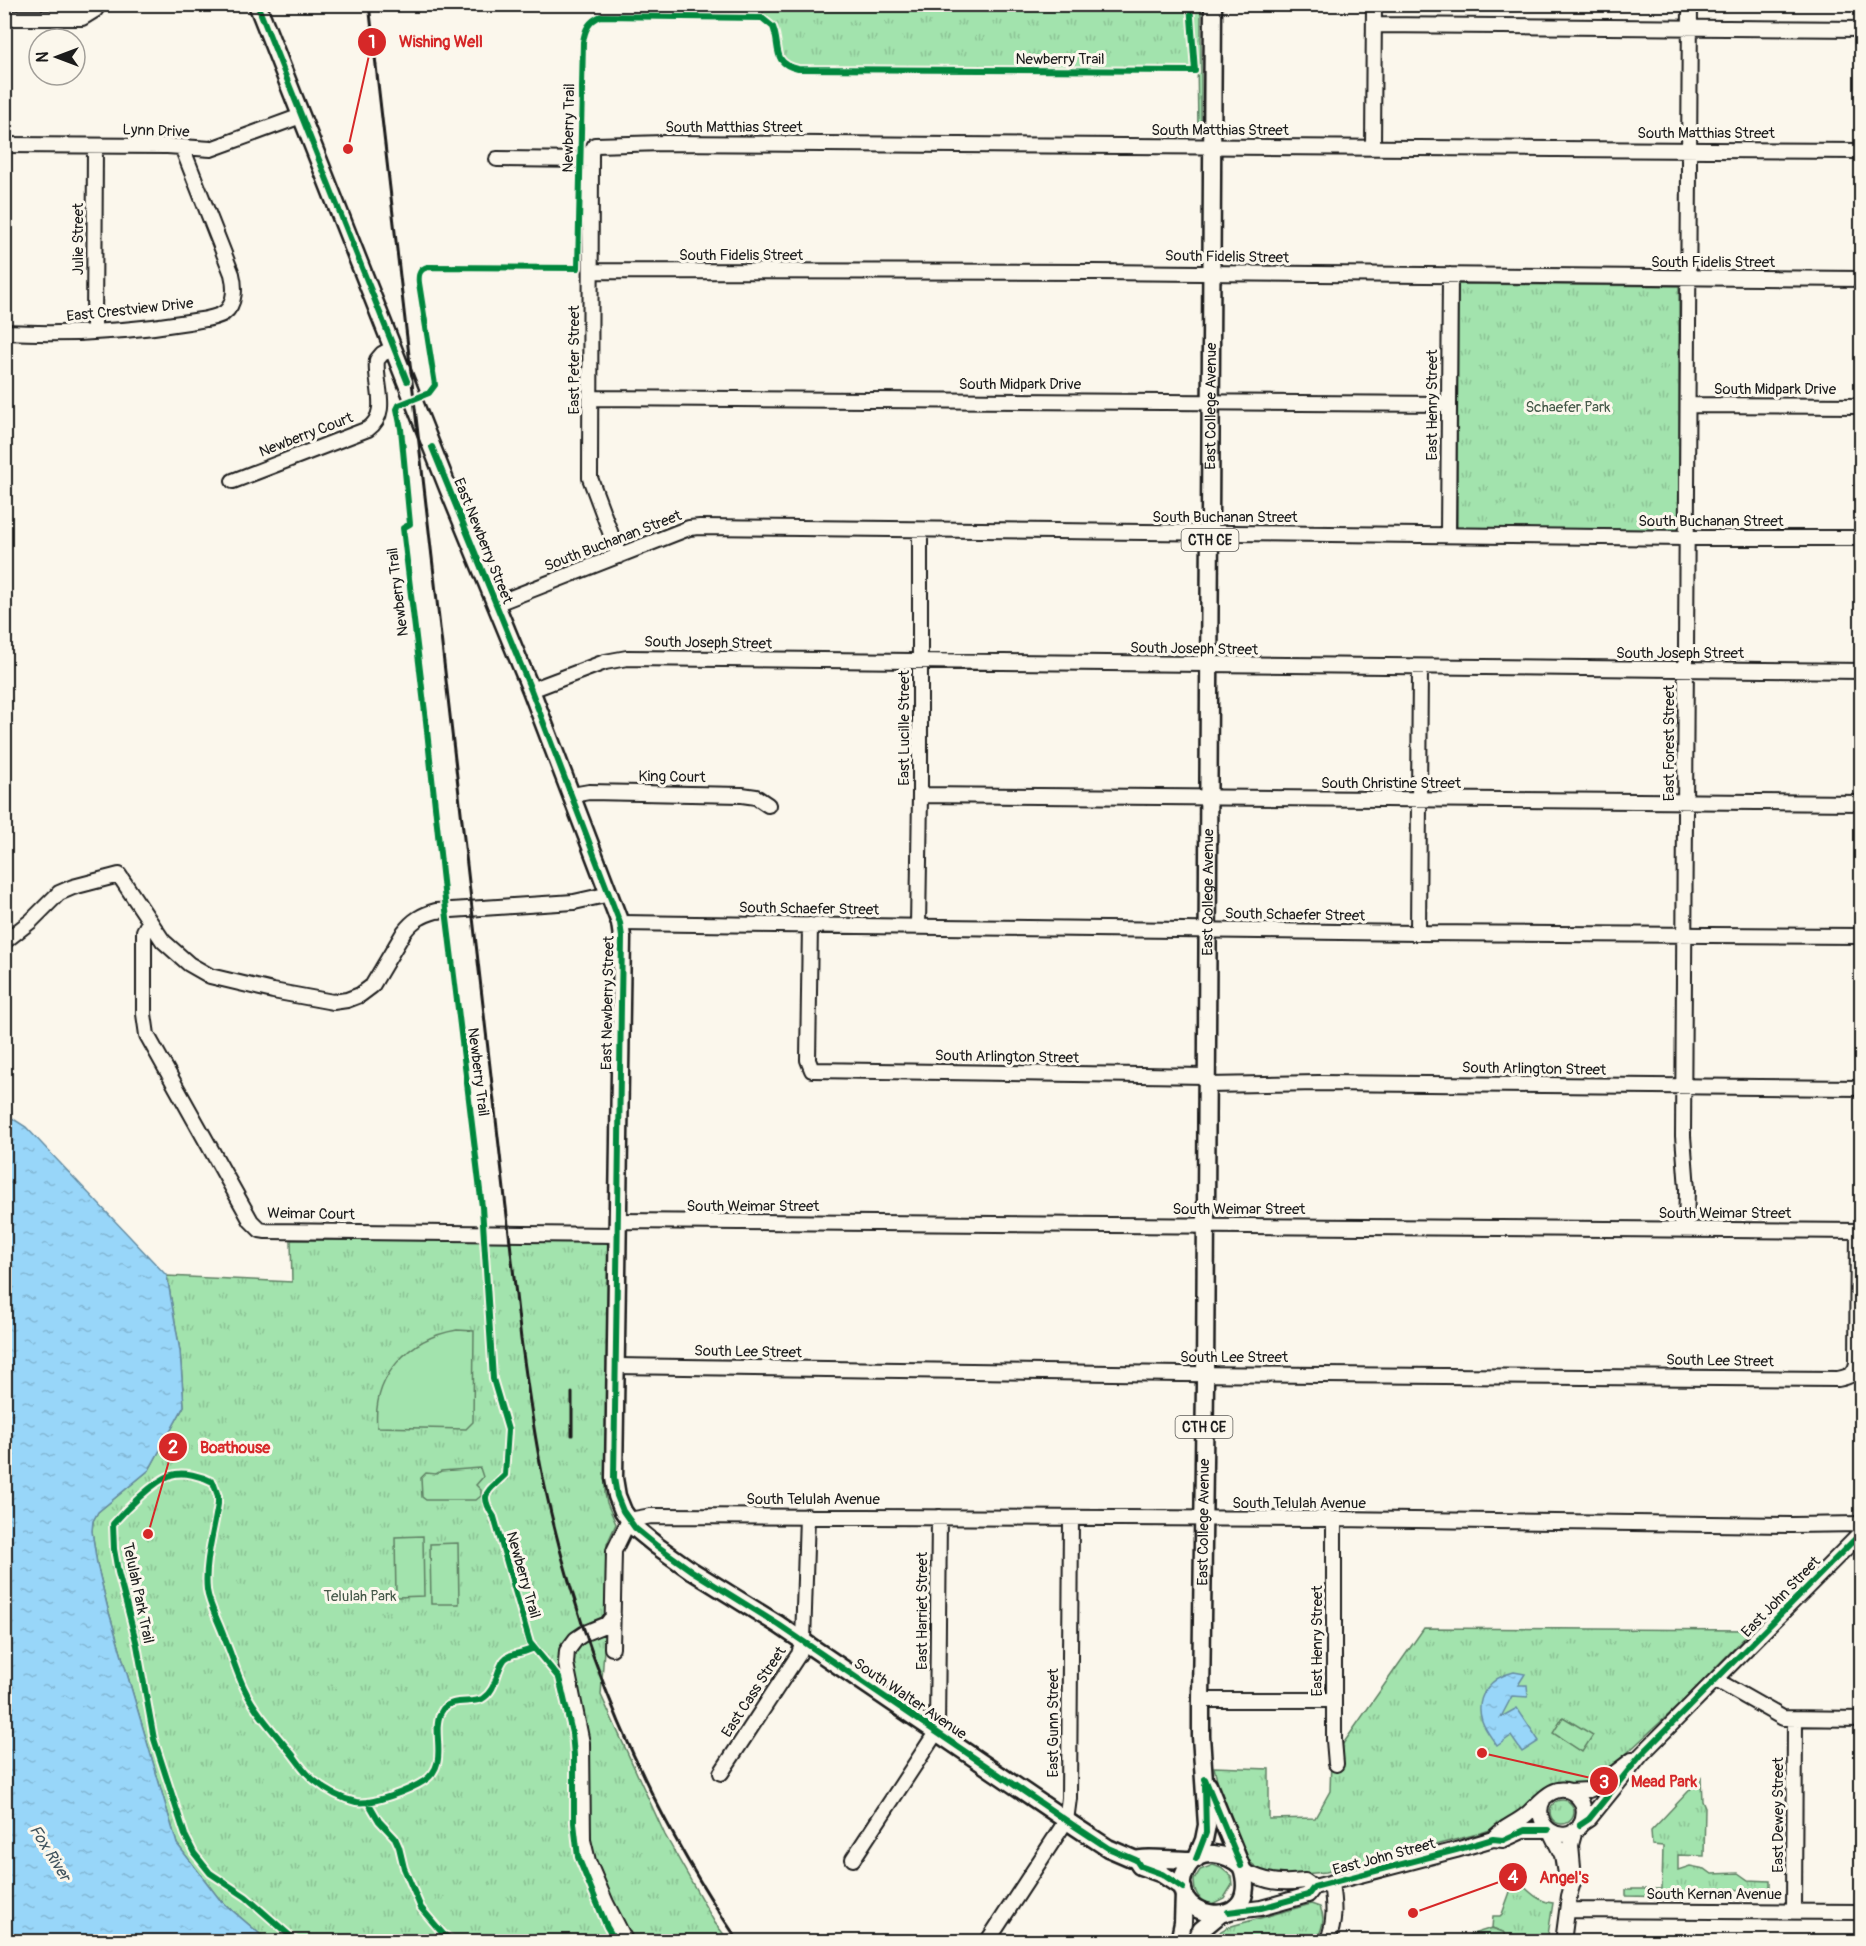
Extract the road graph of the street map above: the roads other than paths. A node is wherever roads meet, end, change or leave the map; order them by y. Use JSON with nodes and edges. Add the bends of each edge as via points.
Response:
{"nodes":[{"id":1,"x":99,"y":4,"type":"edge"},
{"id":2,"x":257,"y":4,"type":"edge"},
{"id":3,"x":1213,"y":4,"type":"edge"},
{"id":4,"x":1374,"y":4,"type":"edge"},
{"id":5,"x":1690,"y":4,"type":"edge"},
{"id":6,"x":4,"y":18,"type":"edge"},
{"id":7,"x":1374,"y":25,"type":"junction"},
{"id":8,"x":1690,"y":27,"type":"junction"},
{"id":9,"x":1862,"y":29,"type":"edge"},
{"id":10,"x":301,"y":116,"type":"junction"},
{"id":11,"x":4,"y":145,"type":"edge"},
{"id":12,"x":95,"y":146,"type":"junction"},
{"id":13,"x":1212,"y":146,"type":"junction"},
{"id":14,"x":182,"y":147,"type":"junction"},
{"id":15,"x":1373,"y":147,"type":"junction"},
{"id":16,"x":1689,"y":149,"type":"junction"},
{"id":17,"x":1862,"y":151,"type":"edge"},
{"id":18,"x":497,"y":159,"type":"dead end"},
{"id":19,"x":591,"y":160,"type":"junction"},
{"id":20,"x":591,"y":271,"type":"junction"},
{"id":21,"x":1211,"y":273,"type":"junction"},
{"id":22,"x":1450,"y":275,"type":"junction"},
{"id":23,"x":1688,"y":279,"type":"junction"},
{"id":24,"x":1862,"y":279,"type":"edge"},
{"id":25,"x":4,"y":332,"type":"edge"},
{"id":26,"x":94,"y":332,"type":"junction"},
{"id":27,"x":393,"y":348,"type":"junction"},
{"id":28,"x":591,"y":398,"type":"junction"},
{"id":29,"x":1210,"y":401,"type":"junction"},
{"id":30,"x":1449,"y":404,"type":"junction"},
{"id":31,"x":1688,"y":405,"type":"junction"},
{"id":32,"x":1862,"y":406,"type":"edge"},
{"id":33,"x":233,"y":481,"type":"dead end"},
{"id":34,"x":920,"y":530,"type":"junction"},
{"id":35,"x":1210,"y":534,"type":"junction"},
{"id":36,"x":1448,"y":535,"type":"junction"},
{"id":37,"x":1687,"y":538,"type":"junction"},
{"id":38,"x":1862,"y":538,"type":"edge"},
{"id":39,"x":618,"y":556,"type":"junction"},
{"id":40,"x":495,"y":604,"type":"junction"},
{"id":41,"x":920,"y":662,"type":"junction"},
{"id":42,"x":1208,"y":666,"type":"junction"},
{"id":43,"x":1420,"y":668,"type":"junction"},
{"id":44,"x":1686,"y":670,"type":"junction"},
{"id":45,"x":1862,"y":671,"type":"edge"},
{"id":46,"x":531,"y":690,"type":"junction"},
{"id":47,"x":572,"y":795,"type":"junction"},
{"id":48,"x":920,"y":795,"type":"junction"},
{"id":49,"x":1209,"y":798,"type":"junction"},
{"id":50,"x":1420,"y":800,"type":"junction"},
{"id":51,"x":1685,"y":802,"type":"junction"},
{"id":52,"x":1862,"y":803,"type":"edge"},
{"id":53,"x":768,"y":805,"type":"dead end"},
{"id":54,"x":610,"y":894,"type":"junction"},
{"id":55,"x":149,"y":922,"type":"junction"},
{"id":56,"x":620,"y":923,"type":"junction"},
{"id":57,"x":810,"y":925,"type":"junction"},
{"id":58,"x":918,"y":926,"type":"junction"},
{"id":59,"x":1207,"y":930,"type":"junction"},
{"id":60,"x":1418,"y":933,"type":"junction"},
{"id":61,"x":1685,"y":933,"type":"junction"},
{"id":62,"x":1862,"y":936,"type":"edge"},
{"id":63,"x":4,"y":942,"type":"edge"},
{"id":64,"x":1207,"y":1080,"type":"junction"},
{"id":65,"x":1684,"y":1087,"type":"junction"},
{"id":66,"x":1862,"y":1088,"type":"edge"},
{"id":67,"x":1205,"y":1225,"type":"junction"},
{"id":68,"x":617,"y":1228,"type":"junction"},
{"id":69,"x":1686,"y":1229,"type":"junction"},
{"id":70,"x":1860,"y":1231,"type":"edge"},
{"id":71,"x":615,"y":1366,"type":"junction"},
{"id":72,"x":1205,"y":1373,"type":"junction"},
{"id":73,"x":807,"y":1516,"type":"junction"},
{"id":74,"x":939,"y":1517,"type":"junction"},
{"id":75,"x":1071,"y":1518,"type":"junction"},
{"id":76,"x":1334,"y":1519,"type":"junction"},
{"id":77,"x":629,"y":1520,"type":"junction"},
{"id":78,"x":1203,"y":1520,"type":"junction"},
{"id":79,"x":1862,"y":1524,"type":"edge"},
{"id":80,"x":1862,"y":1532,"type":"edge"},
{"id":81,"x":613,"y":1616,"type":"junction"},
{"id":82,"x":803,"y":1641,"type":"junction"},
{"id":83,"x":612,"y":1648,"type":"dead end"},
{"id":84,"x":1716,"y":1680,"type":"junction"},
{"id":85,"x":1201,"y":1700,"type":"junction"},
{"id":86,"x":1334,"y":1700,"type":"junction"},
{"id":87,"x":1795,"y":1719,"type":"junction"},
{"id":88,"x":1862,"y":1719,"type":"edge"},
{"id":89,"x":938,"y":1731,"type":"junction"},
{"id":90,"x":1641,"y":1755,"type":"junction"},
{"id":91,"x":1336,"y":1764,"type":"dead end"},
{"id":92,"x":721,"y":1773,"type":"dead end"},
{"id":93,"x":1205,"y":1779,"type":"junction"},
{"id":94,"x":1569,"y":1791,"type":"junction"},
{"id":95,"x":1544,"y":1798,"type":"junction"},
{"id":96,"x":1066,"y":1821,"type":"junction"},
{"id":97,"x":1577,"y":1828,"type":"junction"},
{"id":98,"x":1549,"y":1830,"type":"junction"},
{"id":99,"x":1493,"y":1839,"type":"junction"},
{"id":100,"x":853,"y":1859,"type":"dead end"},
{"id":101,"x":1194,"y":1859,"type":"junction"},
{"id":102,"x":1136,"y":1860,"type":"junction"},
{"id":103,"x":1242,"y":1868,"type":"junction"},
{"id":104,"x":1331,"y":1883,"type":"junction"},
{"id":105,"x":1314,"y":1887,"type":"junction"},
{"id":106,"x":1183,"y":1891,"type":"junction"},
{"id":107,"x":1568,"y":1903,"type":"junction"},
{"id":108,"x":1794,"y":1911,"type":"junction"},
{"id":109,"x":1862,"y":1912,"type":"edge"},
{"id":110,"x":1224,"y":1913,"type":"junction"},
{"id":111,"x":626,"y":1941,"type":"edge"},
{"id":112,"x":987,"y":1941,"type":"edge"},
{"id":113,"x":1179,"y":1941,"type":"edge"},
{"id":114,"x":1195,"y":1941,"type":"edge"},
{"id":115,"x":1327,"y":1941,"type":"edge"},
{"id":116,"x":1563,"y":1941,"type":"edge"}],
"edges":[{"from":1,"to":6,"type":"street","via":[[82,18]]},
{"from":2,"to":10,"type":"main road","name":"East Newberry Street"},
{"from":3,"to":13,"type":"main road","name":"East College Avenue","number":"CTH CE"},
{"from":4,"to":7,"type":"street"},
{"from":5,"to":8,"type":"street","name":"East Forest Street"},
{"from":7,"to":8,"type":"street"},
{"from":7,"to":15,"type":"street"},
{"from":8,"to":9,"type":"street"},
{"from":8,"to":16,"type":"street","name":"East Forest Street"},
{"from":10,"to":14,"type":"street","name":"Lynn Drive","via":[[211,149]]},
{"from":10,"to":27,"type":"main road","name":"East Newberry Street"},
{"from":11,"to":12,"type":"street","name":"Lynn Drive"},
{"from":12,"to":14,"type":"street","name":"Lynn Drive"},
{"from":12,"to":26,"type":"street","name":"Julie Street"},
{"from":13,"to":15,"type":"street","name":"South Matthias Street"},
{"from":13,"to":19,"type":"street","name":"South Matthias Street","via":[[664,143],[595,145]]},
{"from":13,"to":21,"type":"main road","name":"East College Avenue","number":"CTH CE"},
{"from":14,"to":26,"type":"street","name":"East Crestview Drive","via":[[232,274],[231,304],[212,318]]},
{"from":15,"to":16,"type":"street","name":"South Matthias Street"},
{"from":16,"to":17,"type":"street","name":"South Matthias Street"},
{"from":16,"to":23,"type":"street","name":"East Forest Street"},
{"from":18,"to":19,"type":"street"},
{"from":19,"to":20,"type":"street","name":"East Peter Street"},
{"from":20,"to":21,"type":"street","name":"South Fidelis Street"},
{"from":20,"to":28,"type":"street","name":"East Peter Street"},
{"from":21,"to":22,"type":"street","name":"South Fidelis Street"},
{"from":21,"to":29,"type":"main road","name":"East College Avenue","number":"CTH CE"},
{"from":22,"to":23,"type":"street","name":"South Fidelis Street"},
{"from":22,"to":30,"type":"street","name":"East Henry Street"},
{"from":23,"to":24,"type":"street","name":"South Fidelis Street"},
{"from":23,"to":31,"type":"street","name":"East Forest Street"},
{"from":25,"to":26,"type":"street","name":"East Crestview Drive"},
{"from":27,"to":33,"type":"street","name":"Newberry Court","via":[[377,360],[380,405],[376,424]]},
{"from":27,"to":40,"type":"main road","name":"East Newberry Street"},
{"from":28,"to":29,"type":"street","name":"South Midpark Drive"},
{"from":28,"to":39,"type":"street","name":"East Peter Street","via":[[590,478]]},
{"from":29,"to":30,"type":"street","name":"South Midpark Drive"},
{"from":29,"to":35,"type":"main road","name":"East College Avenue","number":"CTH CE"},
{"from":30,"to":36,"type":"street","name":"East Henry Street"},
{"from":31,"to":32,"type":"street","name":"South Midpark Drive"},
{"from":31,"to":37,"type":"street","name":"East Forest Street"},
{"from":34,"to":35,"type":"street","name":"South Buchanan Street"},
{"from":34,"to":39,"type":"street","name":"South Buchanan Street","via":[[700,527]]},
{"from":34,"to":41,"type":"street","name":"East Lucille Street"},
{"from":35,"to":36,"type":"street","name":"South Buchanan Street"},
{"from":35,"to":42,"type":"main road","name":"East College Avenue","number":"CTH CE"},
{"from":36,"to":37,"type":"street","name":"South Buchanan Street"},
{"from":37,"to":38,"type":"street","name":"South Buchanan Street"},
{"from":37,"to":44,"type":"street","name":"East Forest Street"},
{"from":39,"to":40,"type":"street","name":"South Buchanan Street"},
{"from":40,"to":46,"type":"main road","name":"East Newberry Street"},
{"from":41,"to":42,"type":"street","name":"South Joseph Street"},
{"from":41,"to":46,"type":"street","name":"South Joseph Street","via":[[620,659]]},
{"from":41,"to":48,"type":"street","name":"East Lucille Street"},
{"from":42,"to":43,"type":"street","name":"South Joseph Street"},
{"from":42,"to":49,"type":"main road","name":"East College Avenue","number":"CTH CE"},
{"from":43,"to":44,"type":"street","name":"South Joseph Street"},
{"from":43,"to":50,"type":"street"},
{"from":44,"to":45,"type":"street","name":"South Joseph Street"},
{"from":44,"to":51,"type":"street","name":"East Forest Street"},
{"from":46,"to":47,"type":"main road","name":"East Newberry Street"},
{"from":47,"to":53,"type":"street","name":"King Court","via":[[742,795],[756,796]]},
{"from":47,"to":54,"type":"main road","name":"East Newberry Street"},
{"from":48,"to":49,"type":"street","name":"South Christine Street"},
{"from":48,"to":58,"type":"street","name":"East Lucille Street"},
{"from":49,"to":50,"type":"street","name":"South Christine Street"},
{"from":49,"to":59,"type":"main road","name":"East College Avenue","number":"CTH CE"},
{"from":50,"to":51,"type":"street","name":"South Christine Street"},
{"from":50,"to":60,"type":"street"},
{"from":51,"to":52,"type":"street","name":"South Christine Street"},
{"from":51,"to":61,"type":"street","name":"East Forest Street"},
{"from":54,"to":55,"type":"street","via":[[574,902],[424,914],[410,924],[372,986],[354,998],[333,1002],[210,976],[174,953]]},
{"from":54,"to":56,"type":"main road","name":"East Newberry Street"},
{"from":55,"to":63,"type":"street","via":[[119,875],[59,893]]},
{"from":55,"to":68,"type":"street","name":"Weimar Court","via":[[144,932],[147,1035],[250,1221],[260,1230]]},
{"from":56,"to":57,"type":"street","name":"South Schaefer Street"},
{"from":56,"to":68,"type":"main road","name":"East Newberry Street"},
{"from":57,"to":58,"type":"street","name":"South Schaefer Street"},
{"from":57,"to":64,"type":"street","name":"South Arlington Street","via":[[808,1060],[812,1070]]},
{"from":58,"to":59,"type":"street","name":"South Schaefer Street"},
{"from":59,"to":60,"type":"street","name":"South Schaefer Street"},
{"from":59,"to":64,"type":"main road","name":"East College Avenue","number":"CTH CE"},
{"from":60,"to":61,"type":"street","name":"South Schaefer Street"},
{"from":61,"to":62,"type":"street","name":"South Schaefer Street"},
{"from":61,"to":65,"type":"street","name":"East Forest Street"},
{"from":64,"to":65,"type":"street","name":"South Arlington Street"},
{"from":64,"to":67,"type":"main road","name":"East College Avenue","number":"CTH CE"},
{"from":65,"to":66,"type":"street","name":"South Arlington Street"},
{"from":65,"to":69,"type":"street","name":"East Forest Street"},
{"from":67,"to":68,"type":"street","name":"South Weimar Street"},
{"from":67,"to":69,"type":"street","name":"South Weimar Street"},
{"from":67,"to":72,"type":"main road","name":"East College Avenue","number":"CTH CE"},
{"from":68,"to":71,"type":"main road","name":"East Newberry Street"},
{"from":69,"to":70,"type":"street","name":"South Weimar Street"},
{"from":70,"to":72,"type":"street","name":"South Lee Street","via":[[1857,1363],[1852,1374],[1838,1379]]},
{"from":71,"to":72,"type":"street","name":"South Lee Street"},
{"from":71,"to":77,"type":"main road","name":"East Newberry Street","via":[[614,1478],[617,1496]]},
{"from":72,"to":78,"type":"main road","name":"East College Avenue","number":"CTH CE"},
{"from":73,"to":74,"type":"street","name":"South Telulah Avenue"},
{"from":73,"to":77,"type":"street","name":"South Telulah Avenue","via":[[666,1515]]},
{"from":73,"to":82,"type":"street","name":"East Cass Street"},
{"from":74,"to":75,"type":"street","name":"South Telulah Avenue"},
{"from":74,"to":89,"type":"street","name":"East Harriet Street"},
{"from":75,"to":78,"type":"street","name":"South Telulah Avenue"},
{"from":75,"to":96,"type":"street","name":"East Gunn Street"},
{"from":76,"to":78,"type":"street","name":"South Telulah Avenue"},
{"from":76,"to":79,"type":"street","name":"South Telulah Avenue"},
{"from":76,"to":86,"type":"street","name":"East Henry Street"},
{"from":77,"to":81,"type":"street","via":[[614,1551]]},
{"from":77,"to":82,"type":"main road","name":"South Walter Avenue","via":[[674,1559]]},
{"from":78,"to":85,"type":"main road","name":"East College Avenue","number":"CTH CE"},
{"from":80,"to":84,"type":"street","name":"East John Street"},
{"from":81,"to":83,"type":"street"},
{"from":81,"to":111,"type":"street","via":[[603,1627],[579,1635],[570,1645],[566,1664],[582,1743],[583,1840],[588,1861]]},
{"from":82,"to":89,"type":"main road","name":"South Walter Avenue"},
{"from":82,"to":92,"type":"street","name":"East Cass Street","via":[[799,1654]]},
{"from":84,"to":87,"type":"street","via":[[1777,1716]]},
{"from":84,"to":90,"type":"street","name":"East John Street"},
{"from":85,"to":86,"type":"street"},
{"from":85,"to":93,"type":"main road","name":"East College Avenue","number":"CTH CE"},
{"from":86,"to":91,"type":"street","name":"East Henry Street"},
{"from":87,"to":88,"type":"street"},
{"from":87,"to":108,"type":"street","name":"East Dewey Street"},
{"from":89,"to":96,"type":"main road","name":"South Walter Avenue"},
{"from":89,"to":100,"type":"street"},
{"from":90,"to":94,"type":"street","name":"East John Street","via":[[1596,1787]]},
{"from":90,"to":97,"type":"street","name":"East John Street","via":[[1589,1819]]},
{"from":93,"to":101,"type":"main road","name":"East College Avenue","number":"CTH CE","via":[[1206,1833]]},
{"from":93,"to":103,"type":"main road","name":"East College Avenue","number":"CTH CE"},
{"from":94,"to":95,"type":"street","via":[[1555,1790]]},
{"from":94,"to":97,"type":"street","via":[[1583,1805],[1583,1819]]},
{"from":95,"to":98,"type":"street","via":[[1540,1818]]},
{"from":95,"to":99,"type":"street","name":"East John Street"},
{"from":96,"to":102,"type":"main road","name":"South Walter Avenue","via":[[1108,1848]]},
{"from":96,"to":112,"type":"street","name":"East Gunn Street"},
{"from":97,"to":98,"type":"street","via":[[1563,1834]]},
{"from":97,"to":107,"type":"street","via":[[1570,1845],[1574,1879]]},
{"from":98,"to":99,"type":"street","name":"East John Street","via":[[1525,1830],[1503,1840]]},
{"from":98,"to":107,"type":"street","via":[[1562,1855]]},
{"from":99,"to":104,"type":"street","name":"East John Street"},
{"from":101,"to":102,"type":"main road","name":"South Walter Avenue"},
{"from":101,"to":103,"type":"main road","via":[[1221,1854]]},
{"from":101,"to":106,"type":"main road","via":[[1184,1875]]},
{"from":102,"to":106,"type":"main road","name":"South Walter Avenue"},
{"from":103,"to":105,"type":"street","name":"East John Street","via":[[1266,1881],[1305,1881]]},
{"from":103,"to":110,"type":"main road","via":[[1246,1880],[1243,1895],[1236,1906]]},
{"from":104,"to":105,"type":"street","name":"East John Street"},
{"from":104,"to":115,"type":"street","via":[[1334,1914]]},
{"from":105,"to":110,"type":"street","name":"East John Street","via":[[1308,1895]]},
{"from":106,"to":110,"type":"main road","via":[[1200,1911]]},
{"from":106,"to":113,"type":"main road"},
{"from":107,"to":108,"type":"street","name":"South Kernan Avenue"},
{"from":107,"to":116,"type":"street"},
{"from":108,"to":109,"type":"street","name":"South Kernan Avenue"},
{"from":110,"to":114,"type":"main road","via":[[1201,1930]]}]}
